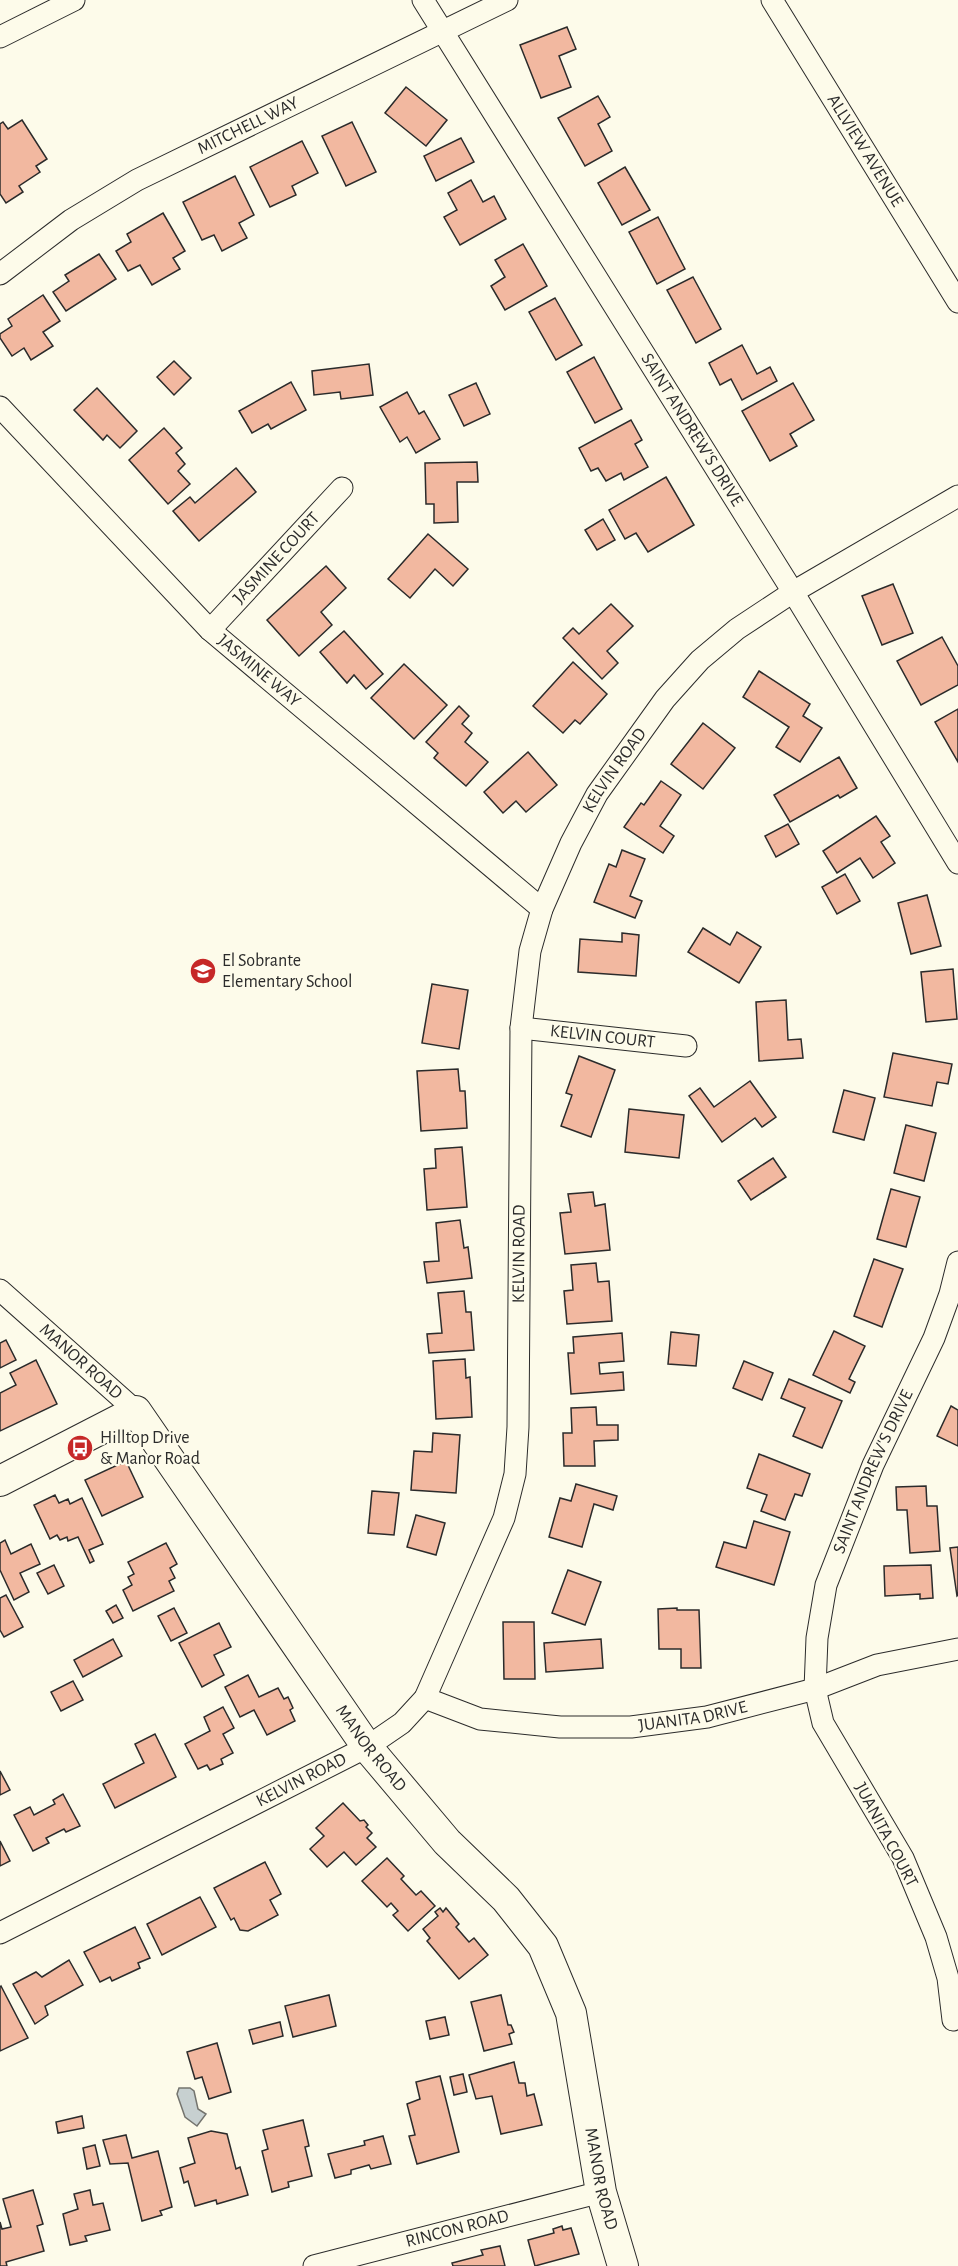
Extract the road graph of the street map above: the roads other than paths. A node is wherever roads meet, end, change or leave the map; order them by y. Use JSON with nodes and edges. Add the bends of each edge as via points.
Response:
{"nodes":[{"id":1,"x":74,"y":0,"type":"edge"},
{"id":2,"x":423,"y":0,"type":"edge"},
{"id":3,"x":507,"y":0,"type":"edge"},
{"id":4,"x":772,"y":0,"type":"edge"},
{"id":5,"x":442,"y":31,"type":"junction"},
{"id":6,"x":0,"y":37,"type":"edge"},
{"id":7,"x":0,"y":274,"type":"edge"},
{"id":8,"x":958,"y":302,"type":"edge"},
{"id":9,"x":0,"y":408,"type":"edge"},
{"id":10,"x":342,"y":488,"type":"dead end"},
{"id":11,"x":958,"y":496,"type":"edge"},
{"id":12,"x":793,"y":592,"type":"junction"},
{"id":13,"x":210,"y":630,"type":"junction"},
{"id":14,"x":958,"y":863,"type":"edge"},
{"id":15,"x":542,"y":909,"type":"junction"},
{"id":16,"x":521,"y":1028,"type":"junction"},
{"id":17,"x":686,"y":1046,"type":"dead end"},
{"id":18,"x":958,"y":1262,"type":"edge"},
{"id":19,"x":0,"y":1290,"type":"edge"},
{"id":20,"x":136,"y":1411,"type":"junction"},
{"id":21,"x":0,"y":1481,"type":"edge"},
{"id":22,"x":958,"y":1649,"type":"edge"},
{"id":23,"x":815,"y":1689,"type":"junction"},
{"id":24,"x":425,"y":1698,"type":"junction"},
{"id":25,"x":367,"y":1747,"type":"junction"},
{"id":26,"x":0,"y":1933,"type":"edge"},
{"id":27,"x":953,"y":2020,"type":"dead end"},
{"id":28,"x":601,"y":2192,"type":"junction"},
{"id":29,"x":314,"y":2266,"type":"edge"},
{"id":30,"x":622,"y":2266,"type":"edge"}],
"edges":[{"from":1,"to":6,"type":"street"},
{"from":2,"to":5,"type":"street","name":"SAINT ANDREW'S DRIVE"},
{"from":3,"to":5,"type":"street","name":"MITCHELL WAY"},
{"from":4,"to":8,"type":"street","name":"ALLVIEW AVENUE"},
{"from":5,"to":7,"type":"street","name":"MITCHELL WAY","via":[[137,180],[71,220]]},
{"from":5,"to":12,"type":"street","name":"SAINT ANDREW'S DRIVE"},
{"from":9,"to":13,"type":"street","name":"JASMINE WAY"},
{"from":10,"to":13,"type":"street","name":"JASMINE COURT"},
{"from":11,"to":12,"type":"street","name":"KELVIN ROAD"},
{"from":12,"to":14,"type":"street","name":"SAINT ANDREW'S DRIVE"},
{"from":12,"to":15,"type":"street","name":"KELVIN ROAD","via":[[737,629],[700,660],[665,699],[597,794]]},
{"from":13,"to":15,"type":"street","name":"JASMINE WAY"},
{"from":15,"to":16,"type":"street","name":"KELVIN ROAD","via":[[530,951]]},
{"from":16,"to":17,"type":"street","name":"KELVIN COURT"},
{"from":16,"to":24,"type":"street","name":"KELVIN ROAD","via":[[518,1427],[514,1473],[504,1518]]},
{"from":18,"to":23,"type":"street","name":"SAINT ANDREW'S DRIVE","via":[[934,1338],[873,1465],[826,1585],[817,1638]]},
{"from":19,"to":20,"type":"street","name":"MANOR ROAD"},
{"from":20,"to":21,"type":"street"},
{"from":20,"to":25,"type":"street","name":"MANOR ROAD"},
{"from":22,"to":23,"type":"street","name":"JUANITA DRIVE","via":[[877,1665]]},
{"from":23,"to":24,"type":"street","name":"JUANITA DRIVE","via":[[707,1717],[631,1727],[560,1727],[480,1719]]},
{"from":23,"to":27,"type":"street","name":"JUANITA COURT","via":[[823,1723],[903,1858],[936,1937],[948,1978]]},
{"from":24,"to":25,"type":"street","name":"KELVIN ROAD","via":[[402,1724]]},
{"from":25,"to":26,"type":"street","name":"KELVIN ROAD"},
{"from":25,"to":28,"type":"street","name":"MANOR ROAD","via":[[447,1842],[506,1899],[543,1946],[571,2013]]},
{"from":28,"to":29,"type":"street","name":"RINCON ROAD"},
{"from":28,"to":30,"type":"street","name":"MANOR ROAD"}]}
